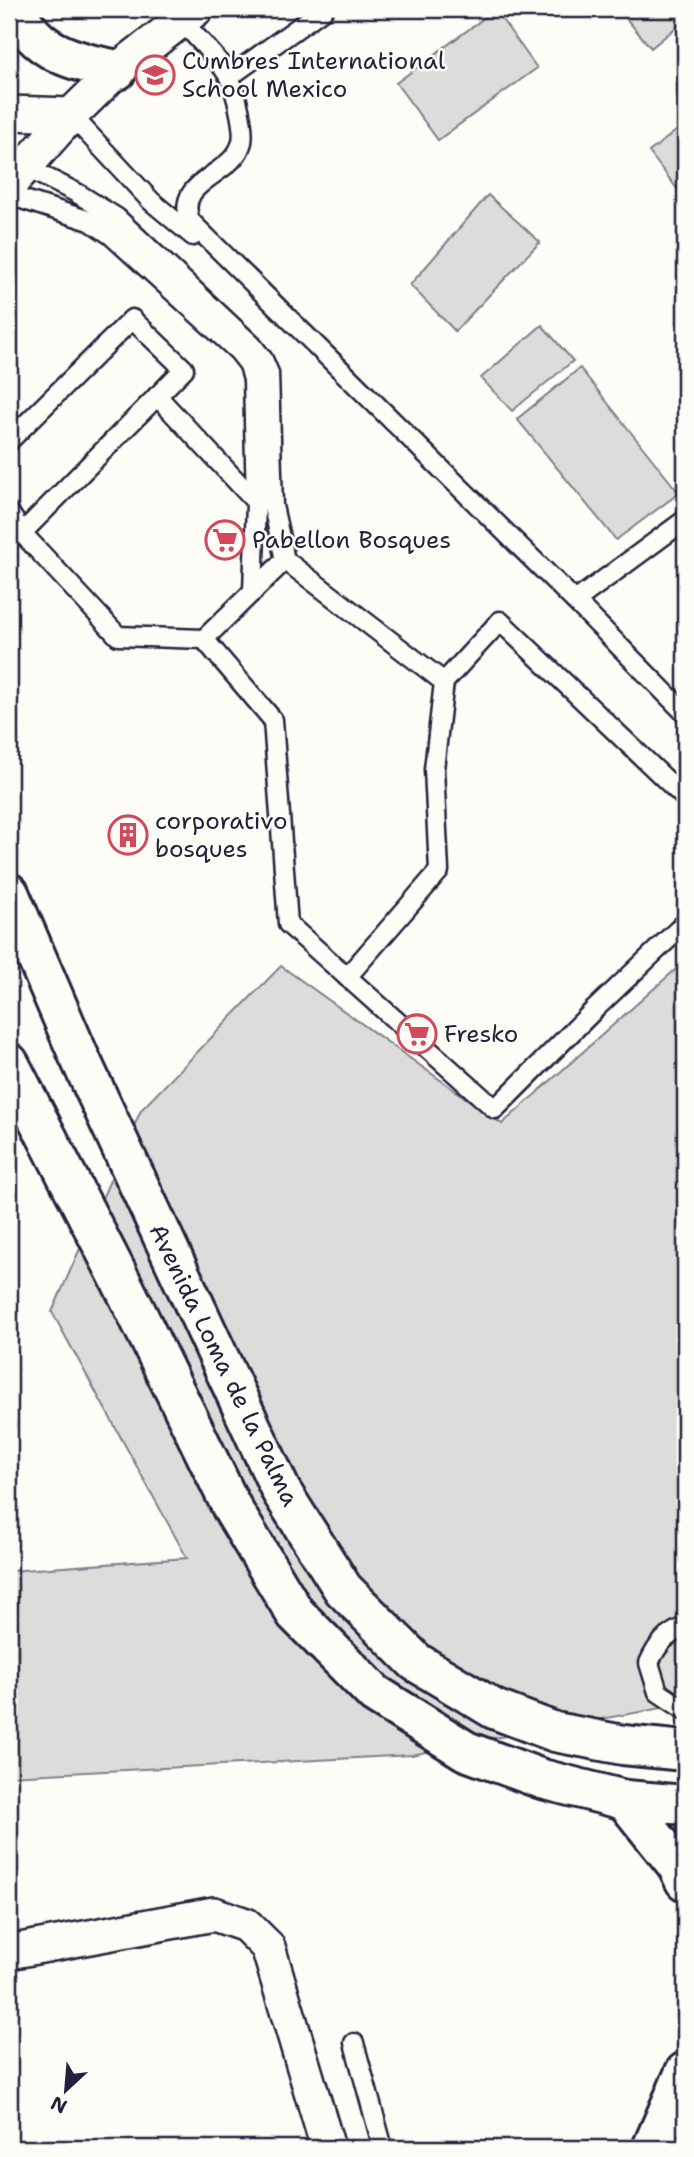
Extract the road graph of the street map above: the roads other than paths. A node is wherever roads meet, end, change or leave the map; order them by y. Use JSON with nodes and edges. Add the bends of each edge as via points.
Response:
{"nodes":[{"id":1,"x":16,"y":9,"type":"edge"},
{"id":2,"x":324,"y":9,"type":"edge"},
{"id":3,"x":189,"y":14,"type":"edge"},
{"id":4,"x":117,"y":70,"type":"junction"},
{"id":5,"x":229,"y":77,"type":"junction"},
{"id":6,"x":9,"y":113,"type":"edge"},
{"id":7,"x":71,"y":115,"type":"junction"},
{"id":8,"x":14,"y":182,"type":"edge"},
{"id":9,"x":157,"y":396,"type":"junction"},
{"id":10,"x":9,"y":441,"type":"edge"},
{"id":11,"x":432,"y":473,"type":"dead end"},
{"id":12,"x":256,"y":502,"type":"junction"},
{"id":13,"x":9,"y":512,"type":"edge"},
{"id":14,"x":685,"y":520,"type":"edge"},
{"id":15,"x":22,"y":533,"type":"junction"},
{"id":16,"x":285,"y":560,"type":"junction"},
{"id":17,"x":253,"y":592,"type":"junction"},
{"id":18,"x":575,"y":601,"type":"junction"},
{"id":19,"x":204,"y":639,"type":"junction"},
{"id":20,"x":444,"y":681,"type":"junction"},
{"id":21,"x":685,"y":713,"type":"edge"},
{"id":22,"x":685,"y":798,"type":"edge"},
{"id":23,"x":9,"y":893,"type":"edge"},
{"id":24,"x":685,"y":923,"type":"edge"},
{"id":25,"x":347,"y":978,"type":"junction"},
{"id":26,"x":17,"y":1078,"type":"edge"},
{"id":27,"x":685,"y":1627,"type":"edge"},
{"id":28,"x":685,"y":1710,"type":"edge"},
{"id":29,"x":685,"y":1751,"type":"edge"},
{"id":30,"x":625,"y":1800,"type":"junction"},
{"id":31,"x":685,"y":1805,"type":"edge"},
{"id":32,"x":685,"y":1881,"type":"edge"},
{"id":33,"x":9,"y":1952,"type":"edge"},
{"id":34,"x":354,"y":2043,"type":"dead end"},
{"id":35,"x":685,"y":2072,"type":"edge"},
{"id":36,"x":328,"y":2148,"type":"edge"},
{"id":37,"x":383,"y":2148,"type":"edge"},
{"id":38,"x":652,"y":2148,"type":"edge"}],
"edges":[{"from":1,"to":4,"type":"main road","via":[[43,46],[73,61]]},
{"from":2,"to":5,"type":"lane"},
{"from":3,"to":4,"type":"street"},
{"from":3,"to":5,"type":"lane"},
{"from":4,"to":7,"type":"street"},
{"from":5,"to":18,"type":"lane","via":[[243,130],[242,145],[190,194],[185,208],[190,221]]},
{"from":6,"to":7,"type":"street"},
{"from":7,"to":8,"type":"street"},
{"from":7,"to":11,"type":"lane","via":[[151,201],[178,221]]},
{"from":8,"to":12,"type":"lane","via":[[100,228],[249,365]]},
{"from":8,"to":16,"type":"lane","via":[[77,193],[117,218],[263,359],[269,373],[273,506]]},
{"from":9,"to":10,"type":"lane","via":[[184,369],[132,319]]},
{"from":9,"to":12,"type":"lane"},
{"from":9,"to":15,"type":"lane"},
{"from":12,"to":17,"type":"lane"},
{"from":13,"to":15,"type":"lane"},
{"from":14,"to":18,"type":"lane"},
{"from":15,"to":19,"type":"lane","via":[[118,636]]},
{"from":16,"to":17,"type":"lane"},
{"from":16,"to":20,"type":"lane"},
{"from":17,"to":19,"type":"lane"},
{"from":18,"to":21,"type":"lane"},
{"from":19,"to":25,"type":"lane","via":[[272,720],[288,924]]},
{"from":20,"to":22,"type":"lane","via":[[500,621]]},
{"from":20,"to":25,"type":"lane","via":[[434,769],[439,871]]},
{"from":23,"to":29,"type":"main road","name":"Avenida Loma de la Palma","via":[[78,1054],[281,1491],[343,1588],[415,1662],[494,1709],[555,1732]]},
{"from":24,"to":25,"type":"lane","via":[[495,1109]]},
{"from":26,"to":30,"type":"main road","via":[[233,1510],[295,1614],[375,1694],[466,1751],[542,1779]]},
{"from":27,"to":28,"type":"lane","via":[[656,1647],[649,1663],[658,1692]]},
{"from":30,"to":31,"type":"main road"},
{"from":30,"to":32,"type":"main road"},
{"from":33,"to":36,"type":"street","via":[[214,1914],[246,1925],[268,1947]]},
{"from":34,"to":37,"type":"lane"},
{"from":35,"to":38,"type":"main road"}]}
